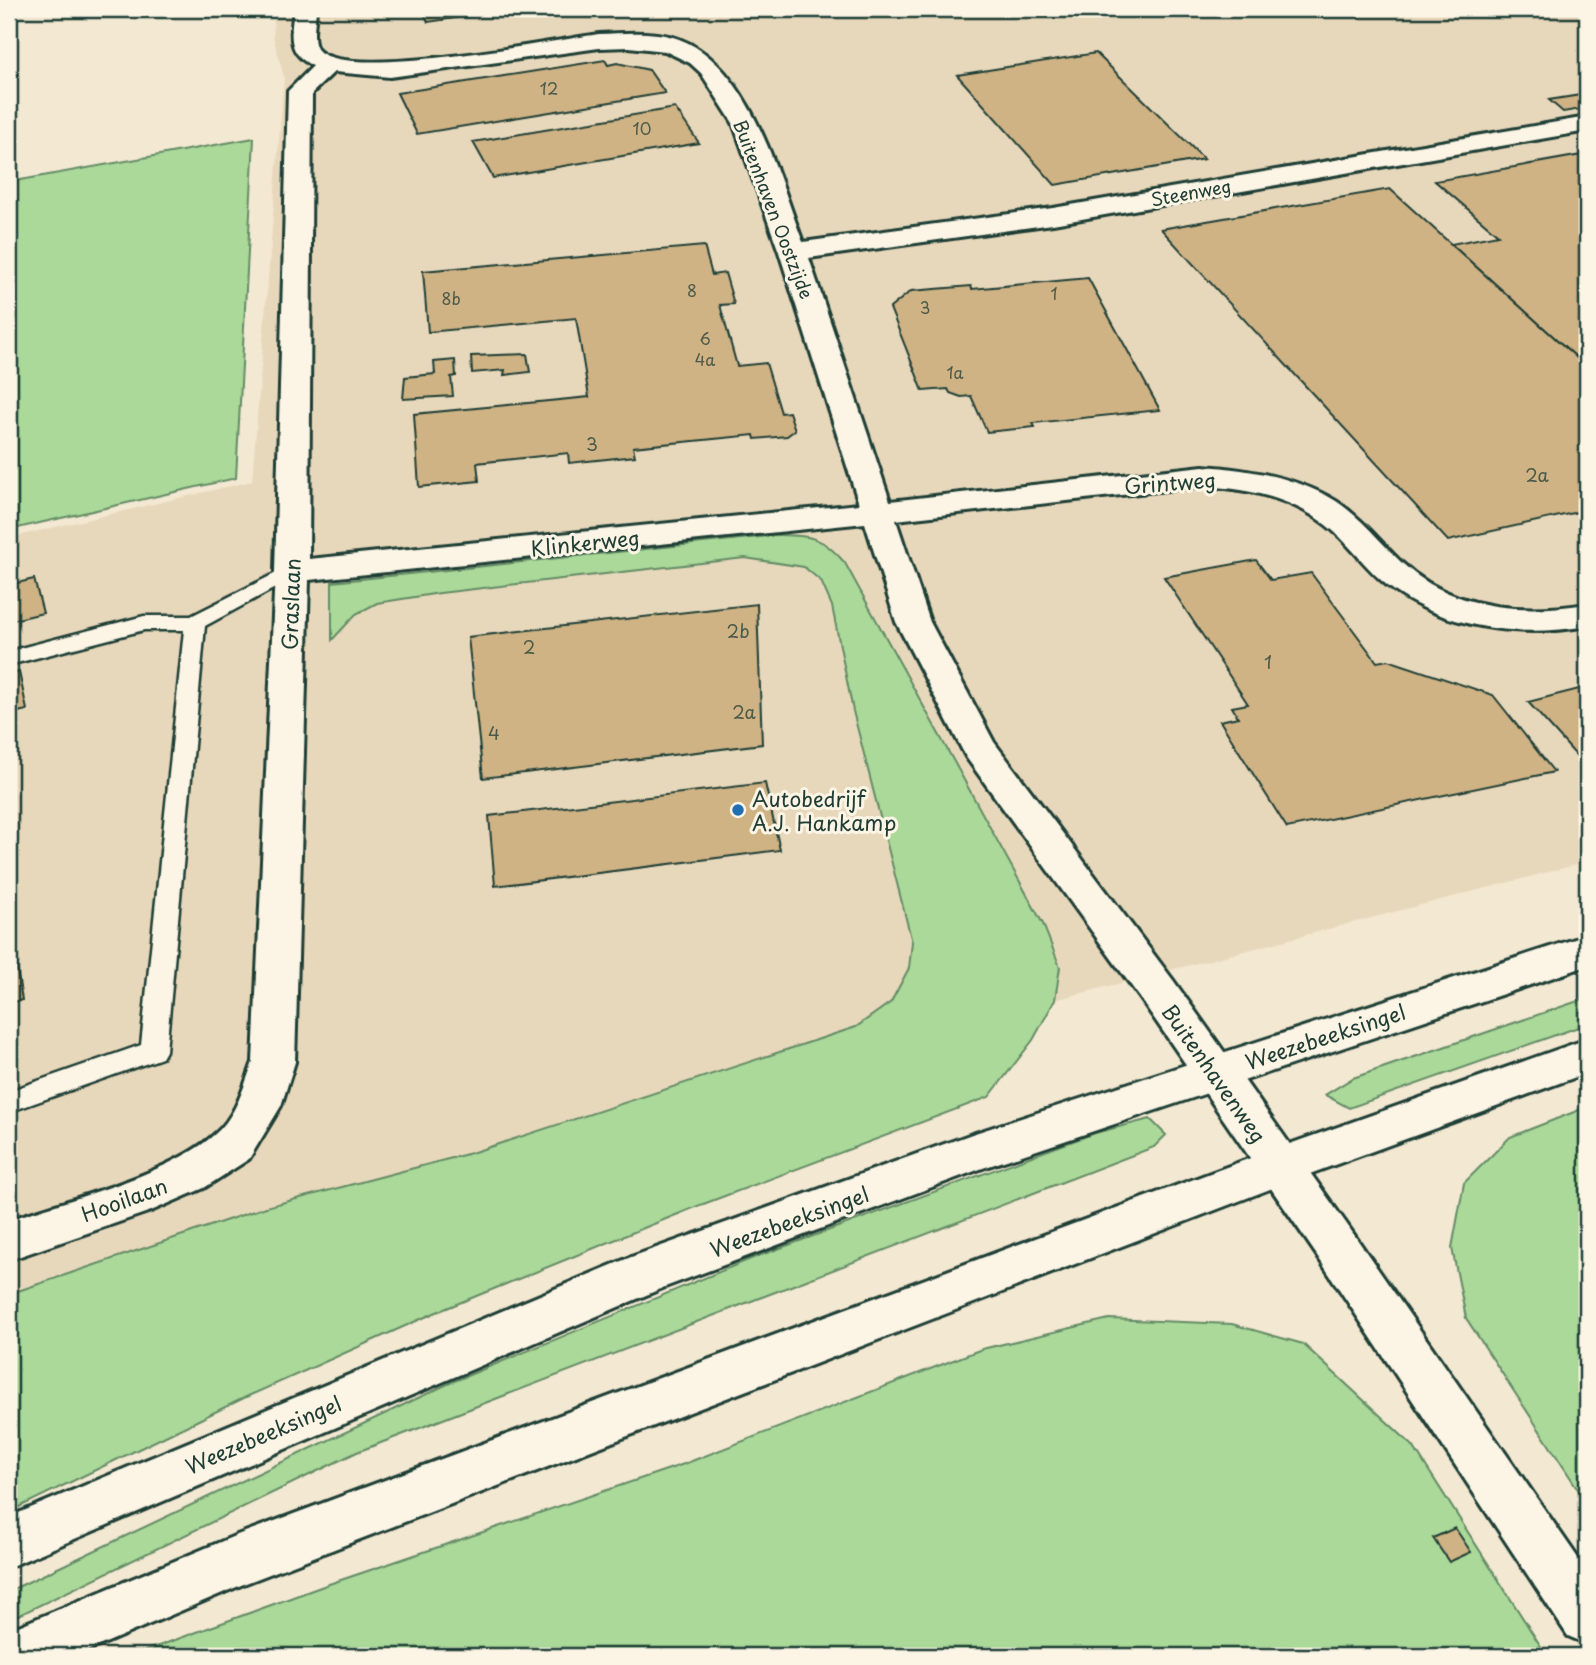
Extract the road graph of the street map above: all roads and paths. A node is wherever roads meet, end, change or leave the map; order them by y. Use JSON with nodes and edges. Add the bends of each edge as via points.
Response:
{"nodes":[{"id":1,"x":305,"y":9,"type":"edge"},
{"id":2,"x":328,"y":64,"type":"junction"},
{"id":3,"x":1587,"y":124,"type":"edge"},
{"id":4,"x":793,"y":252,"type":"junction"},
{"id":5,"x":879,"y":512,"type":"junction"},
{"id":6,"x":292,"y":571,"type":"junction"},
{"id":7,"x":1587,"y":615,"type":"edge"},
{"id":8,"x":195,"y":622,"type":"junction"},
{"id":9,"x":9,"y":658,"type":"edge"},
{"id":10,"x":1587,"y":950,"type":"edge"},
{"id":11,"x":1587,"y":1056,"type":"edge"},
{"id":12,"x":1214,"y":1071,"type":"junction"},
{"id":13,"x":9,"y":1102,"type":"edge"},
{"id":14,"x":233,"y":1146,"type":"joint"},
{"id":15,"x":1280,"y":1166,"type":"junction"},
{"id":16,"x":9,"y":1240,"type":"edge"},
{"id":17,"x":9,"y":1542,"type":"edge"},
{"id":18,"x":1587,"y":1618,"type":"edge"},
{"id":19,"x":11,"y":1656,"type":"edge"}],
"edges":[{"from":1,"to":2,"type":"street","via":[[303,43],[309,55]]},
{"from":2,"to":4,"type":"street","name":"Buitenhaven Oostzijde","via":[[390,70],[599,41],[670,44],[710,69],[745,123]]},
{"from":2,"to":6,"type":"street","name":"Graslaan","via":[[300,91]]},
{"from":3,"to":4,"type":"street","name":"Steenweg","via":[[1054,216]]},
{"from":4,"to":5,"type":"street","name":"Buitenhaven Oostzijde"},
{"from":5,"to":6,"type":"street","name":"Klinkerweg"},
{"from":5,"to":7,"type":"street","name":"Grintweg","via":[[1203,476],[1241,478],[1322,507],[1400,579],[1440,603],[1534,622]]},
{"from":5,"to":12,"type":"street","name":"Buitenhavenweg","via":[[913,622],[979,748]]},
{"from":6,"to":8,"type":"lane"},
{"from":6,"to":14,"type":"street","name":"Graslaan","via":[[274,1062],[259,1106]]},
{"from":8,"to":9,"type":"lane","via":[[144,623]]},
{"from":8,"to":13,"type":"lane","via":[[153,1051]]},
{"from":10,"to":12,"type":"street","name":"Weezebeeksingel"},
{"from":11,"to":15,"type":"street"},
{"from":12,"to":15,"type":"street","name":"Buitenhavenweg"},
{"from":12,"to":17,"type":"street","name":"Weezebeeksingel","via":[[972,1153],[648,1272]]},
{"from":14,"to":16,"type":"street","name":"Hooilaan","via":[[177,1180]]},
{"from":15,"to":18,"type":"street","name":"Buitenhavenweg"},
{"from":15,"to":19,"type":"street","via":[[237,1561]]}]}
